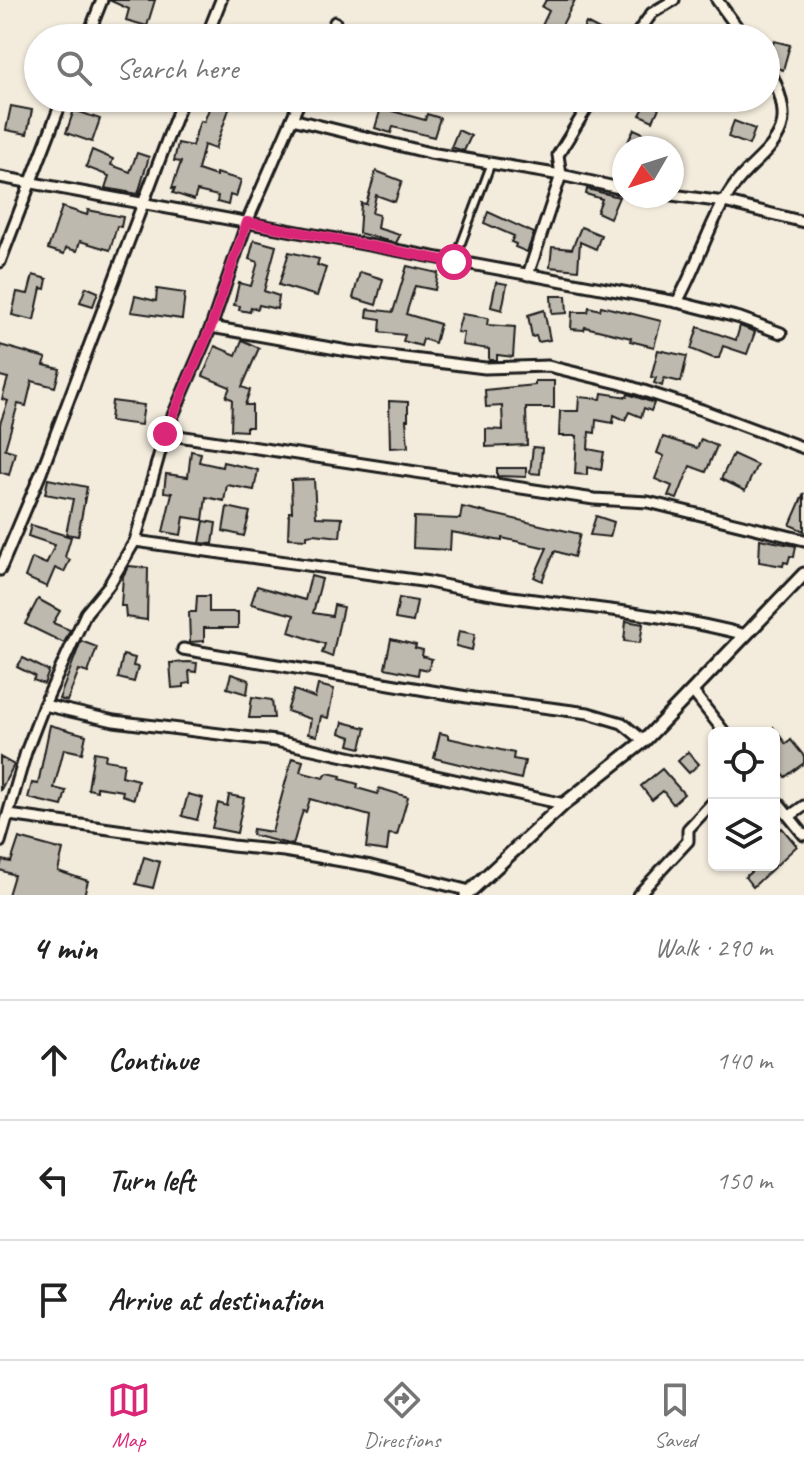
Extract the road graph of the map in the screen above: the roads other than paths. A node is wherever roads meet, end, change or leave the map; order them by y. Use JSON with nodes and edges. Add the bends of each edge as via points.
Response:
{"nodes":[{"id":1,"x":102,"y":0,"type":"edge"},
{"id":2,"x":221,"y":0,"type":"edge"},
{"id":3,"x":674,"y":0,"type":"edge"},
{"id":4,"x":717,"y":0,"type":"edge"},
{"id":5,"x":93,"y":24,"type":"edge"},
{"id":6,"x":212,"y":24,"type":"edge"},
{"id":7,"x":644,"y":24,"type":"edge"},
{"id":8,"x":735,"y":24,"type":"edge"},
{"id":9,"x":780,"y":104,"type":"edge"},
{"id":10,"x":58,"y":112,"type":"edge"},
{"id":11,"x":178,"y":112,"type":"edge"},
{"id":12,"x":295,"y":112,"type":"edge"},
{"id":13,"x":584,"y":112,"type":"edge"},
{"id":14,"x":292,"y":119,"type":"junction"},
{"id":15,"x":491,"y":163,"type":"junction"},
{"id":16,"x":561,"y":175,"type":"junction"},
{"id":17,"x":0,"y":177,"type":"edge"},
{"id":18,"x":30,"y":182,"type":"junction"},
{"id":19,"x":612,"y":186,"type":"edge"},
{"id":20,"x":684,"y":197,"type":"edge"},
{"id":21,"x":724,"y":202,"type":"junction"},
{"id":22,"x":142,"y":204,"type":"junction"},
{"id":23,"x":247,"y":222,"type":"junction"},
{"id":24,"x":804,"y":222,"type":"edge"},
{"id":25,"x":0,"y":262,"type":"edge"},
{"id":26,"x":454,"y":262,"type":"junction"},
{"id":27,"x":528,"y":275,"type":"junction"},
{"id":28,"x":677,"y":302,"type":"junction"},
{"id":29,"x":211,"y":327,"type":"junction"},
{"id":30,"x":781,"y":333,"type":"dead end"},
{"id":31,"x":165,"y":434,"type":"junction"},
{"id":32,"x":804,"y":448,"type":"edge"},
{"id":33,"x":804,"y":540,"type":"edge"},
{"id":34,"x":135,"y":541,"type":"junction"},
{"id":35,"x":0,"y":570,"type":"edge"},
{"id":36,"x":804,"y":574,"type":"edge"},
{"id":37,"x":746,"y":635,"type":"junction"},
{"id":38,"x":183,"y":649,"type":"dead end"},
{"id":39,"x":693,"y":692,"type":"junction"},
{"id":40,"x":44,"y":705,"type":"junction"},
{"id":41,"x":720,"y":727,"type":"edge"},
{"id":42,"x":644,"y":741,"type":"junction"},
{"id":43,"x":775,"y":799,"type":"edge"},
{"id":44,"x":564,"y":804,"type":"junction"},
{"id":45,"x":804,"y":806,"type":"edge"},
{"id":46,"x":708,"y":807,"type":"edge"},
{"id":47,"x":9,"y":815,"type":"junction"},
{"id":48,"x":790,"y":816,"type":"junction"},
{"id":49,"x":804,"y":835,"type":"edge"},
{"id":50,"x":0,"y":842,"type":"edge"},
{"id":51,"x":468,"y":893,"type":"edge"},
{"id":52,"x":638,"y":895,"type":"edge"}],
"edges":[{"from":1,"to":5,"type":"street"},
{"from":2,"to":6,"type":"street"},
{"from":3,"to":7,"type":"street"},
{"from":4,"to":8,"type":"street"},
{"from":9,"to":21,"type":"street","via":[[781,128]]},
{"from":10,"to":18,"type":"street"},
{"from":11,"to":22,"type":"street"},
{"from":12,"to":14,"type":"street"},
{"from":13,"to":16,"type":"street","via":[[558,155]]},
{"from":14,"to":15,"type":"street"},
{"from":14,"to":23,"type":"street"},
{"from":15,"to":16,"type":"street"},
{"from":15,"to":26,"type":"lane"},
{"from":16,"to":19,"type":"street"},
{"from":16,"to":27,"type":"street"},
{"from":17,"to":18,"type":"street"},
{"from":18,"to":22,"type":"street"},
{"from":18,"to":25,"type":"street"},
{"from":20,"to":21,"type":"street"},
{"from":21,"to":24,"type":"street"},
{"from":21,"to":28,"type":"street"},
{"from":22,"to":23,"type":"street"},
{"from":22,"to":35,"type":"street"},
{"from":23,"to":26,"type":"street"},
{"from":23,"to":29,"type":"street"},
{"from":26,"to":27,"type":"street"},
{"from":27,"to":28,"type":"street"},
{"from":28,"to":30,"type":"street"},
{"from":29,"to":31,"type":"street"},
{"from":29,"to":32,"type":"street","via":[[485,368],[548,366],[622,384]]},
{"from":31,"to":33,"type":"street","via":[[594,499],[648,502]]},
{"from":31,"to":34,"type":"street"},
{"from":34,"to":37,"type":"street","via":[[588,605]]},
{"from":34,"to":40,"type":"street","via":[[86,613]]},
{"from":36,"to":37,"type":"street"},
{"from":37,"to":39,"type":"street"},
{"from":38,"to":42,"type":"street","via":[[588,713],[622,723]]},
{"from":39,"to":41,"type":"street"},
{"from":39,"to":42,"type":"street"},
{"from":40,"to":44,"type":"street","via":[[114,721],[276,741]]},
{"from":40,"to":47,"type":"street"},
{"from":42,"to":44,"type":"street"},
{"from":43,"to":48,"type":"street"},
{"from":44,"to":51,"type":"street"},
{"from":45,"to":48,"type":"street"},
{"from":46,"to":52,"type":"street","via":[[688,829],[688,841]]},
{"from":47,"to":50,"type":"street"},
{"from":47,"to":51,"type":"street","via":[[284,851],[371,866]]},
{"from":48,"to":49,"type":"street"}]}
